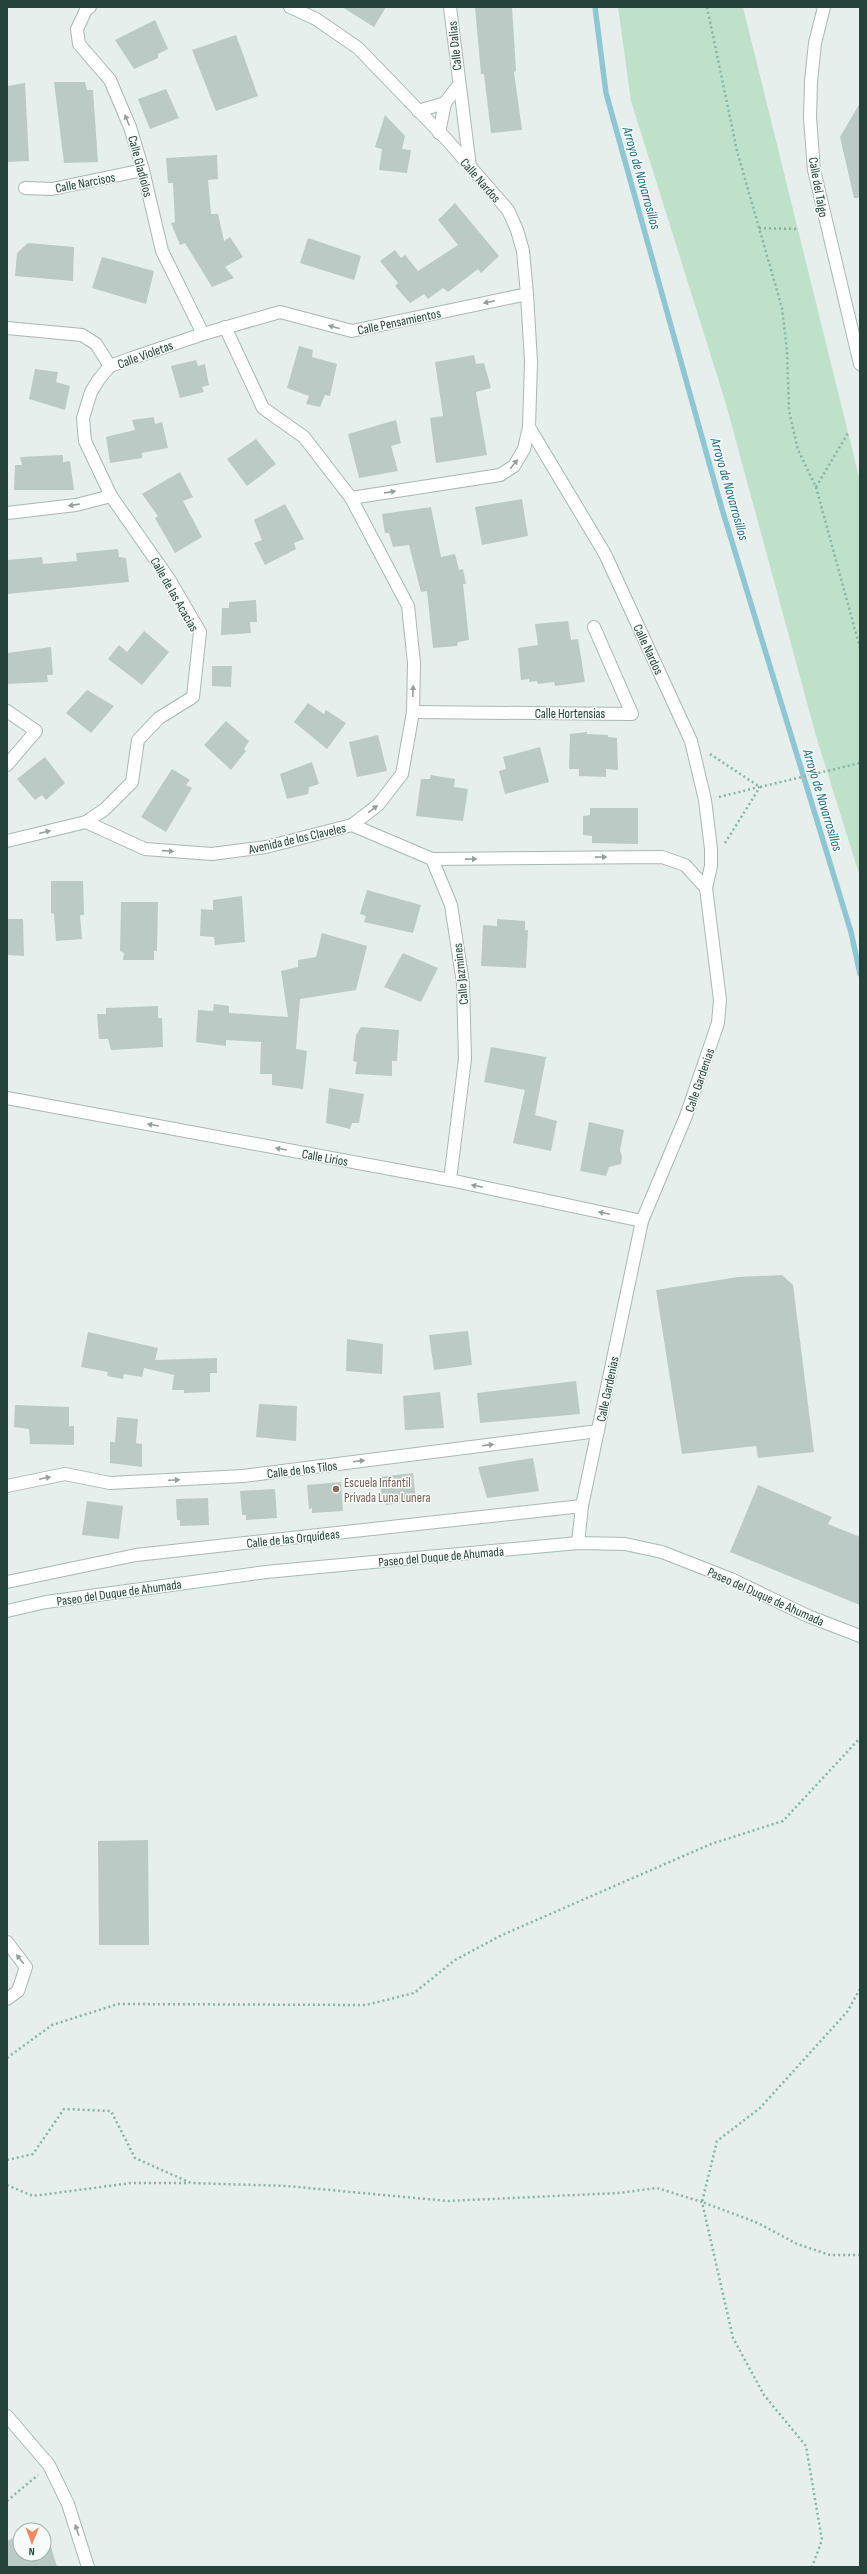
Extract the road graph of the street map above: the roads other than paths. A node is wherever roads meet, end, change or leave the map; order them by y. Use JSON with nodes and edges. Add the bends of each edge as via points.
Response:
{"nodes":[{"id":1,"x":90,"y":7,"type":"edge"},
{"id":2,"x":290,"y":7,"type":"edge"},
{"id":3,"x":450,"y":7,"type":"edge"},
{"id":4,"x":824,"y":7,"type":"edge"},
{"id":5,"x":458,"y":86,"type":"junction"},
{"id":6,"x":445,"y":103,"type":"junction"},
{"id":7,"x":418,"y":111,"type":"junction"},
{"id":8,"x":464,"y":122,"type":"junction"},
{"id":9,"x":444,"y":137,"type":"junction"},
{"id":10,"x":470,"y":167,"type":"junction"},
{"id":11,"x":143,"y":170,"type":"junction"},
{"id":12,"x":25,"y":188,"type":"dead end"},
{"id":13,"x":527,"y":294,"type":"junction"},
{"id":14,"x":225,"y":327,"type":"junction"},
{"id":15,"x":7,"y":328,"type":"edge"},
{"id":16,"x":203,"y":334,"type":"junction"},
{"id":17,"x":860,"y":364,"type":"edge"},
{"id":18,"x":110,"y":366,"type":"junction"},
{"id":19,"x":530,"y":427,"type":"junction"},
{"id":20,"x":111,"y":496,"type":"junction"},
{"id":21,"x":351,"y":498,"type":"junction"},
{"id":22,"x":7,"y":513,"type":"edge"},
{"id":23,"x":594,"y":627,"type":"dead end"},
{"id":24,"x":7,"y":711,"type":"edge"},
{"id":25,"x":413,"y":712,"type":"junction"},
{"id":26,"x":7,"y":765,"type":"edge"},
{"id":27,"x":86,"y":822,"type":"junction"},
{"id":28,"x":352,"y":825,"type":"junction"},
{"id":29,"x":7,"y":842,"type":"edge"},
{"id":30,"x":432,"y":859,"type":"junction"},
{"id":31,"x":706,"y":888,"type":"junction"},
{"id":32,"x":7,"y":1098,"type":"edge"},
{"id":33,"x":450,"y":1180,"type":"junction"},
{"id":34,"x":642,"y":1221,"type":"junction"},
{"id":35,"x":598,"y":1431,"type":"junction"},
{"id":36,"x":7,"y":1486,"type":"edge"},
{"id":37,"x":582,"y":1506,"type":"junction"},
{"id":38,"x":578,"y":1543,"type":"junction"},
{"id":39,"x":7,"y":1582,"type":"edge"},
{"id":40,"x":7,"y":1611,"type":"edge"},
{"id":41,"x":860,"y":1636,"type":"edge"},
{"id":42,"x":7,"y":1942,"type":"edge"},
{"id":43,"x":7,"y":1999,"type":"edge"},
{"id":44,"x":7,"y":2416,"type":"edge"},
{"id":45,"x":88,"y":2567,"type":"edge"}],
"edges":[{"from":11,"to":1,"type":"street","name":"Calle Gladiolos","one_way":true,"via":[[130,127],[110,80],[79,44],[77,29]]},
{"from":2,"to":7,"type":"street","name":"Calle Nardos","via":[[316,19],[358,48]]},
{"from":3,"to":5,"type":"street","name":"Calle Dalias"},
{"from":4,"to":17,"type":"street","name":"Calle del Talgo","via":[[815,43],[811,81],[810,118],[814,170]]},
{"from":5,"to":6,"type":"street","name":"Calle Dalias"},
{"from":5,"to":8,"type":"street","name":"Calle Dalias"},
{"from":6,"to":7,"type":"street"},
{"from":6,"to":9,"type":"street","name":"Calle Dalias"},
{"from":7,"to":9,"type":"street","name":"Calle Nardos"},
{"from":8,"to":9,"type":"street"},
{"from":8,"to":10,"type":"street","name":"Calle Dalias"},
{"from":9,"to":10,"type":"street","name":"Calle Nardos"},
{"from":10,"to":13,"type":"street","name":"Calle Nardos","via":[[508,210],[517,230],[523,250]]},
{"from":11,"to":12,"type":"street","name":"Calle Narcisos","via":[[52,189]]},
{"from":11,"to":16,"type":"street","name":"Calle Gladiolos","via":[[162,251]]},
{"from":13,"to":14,"type":"street","name":"Calle Pensamientos","one_way":true,"via":[[352,331],[280,312]]},
{"from":13,"to":19,"type":"street","name":"Calle Nardos","via":[[531,362]]},
{"from":14,"to":16,"type":"street","name":"Calle Pensamientos"},
{"from":14,"to":21,"type":"street","name":"Avenida de los Claveles","via":[[263,408],[304,437]]},
{"from":15,"to":18,"type":"street","via":[[82,335],[96,344]]},
{"from":16,"to":18,"type":"street","name":"Calle Violetas"},
{"from":18,"to":20,"type":"street","name":"Calle Violetas","via":[[90,392],[83,418],[85,441]]},
{"from":21,"to":19,"type":"street","name":"Calle Nardos","one_way":true,"via":[[500,475],[514,466],[524,449]]},
{"from":19,"to":31,"type":"street","name":"Calle Nardos","via":[[605,554],[691,741],[705,800],[712,866]]},
{"from":20,"to":22,"type":"street","one_way":true,"via":[[76,505]]},
{"from":20,"to":27,"type":"street","name":"Calle de las Acacias","via":[[169,579],[200,632],[193,697],[159,718],[138,740],[132,782],[105,809]]},
{"from":25,"to":21,"type":"street","name":"Avenida de los Claveles","one_way":true,"via":[[414,663],[408,606]]},
{"from":23,"to":25,"type":"street","name":"Calle Hortensias","via":[[632,714]]},
{"from":24,"to":26,"type":"street","via":[[36,730]]},
{"from":28,"to":25,"type":"street","name":"Avenida de los Claveles","one_way":true,"via":[[378,805],[402,774]]},
{"from":27,"to":28,"type":"street","name":"Avenida de los Claveles","one_way":true,"via":[[145,849],[212,854],[266,847]]},
{"from":29,"to":27,"type":"street","one_way":true},
{"from":28,"to":30,"type":"street"},
{"from":30,"to":31,"type":"street","one_way":true,"via":[[662,857],[685,865]]},
{"from":30,"to":33,"type":"street","name":"Calle Jazmines","via":[[451,905],[463,983],[464,1059]]},
{"from":31,"to":34,"type":"street","name":"Calle Gardenias","via":[[720,1000],[718,1024],[686,1116]]},
{"from":33,"to":32,"type":"street","name":"Calle Lirios","one_way":true},
{"from":34,"to":33,"type":"street","name":"Calle Lirios","one_way":true},
{"from":34,"to":35,"type":"street","name":"Calle Gardenias"},
{"from":36,"to":35,"type":"street","name":"Calle de los Tilos","one_way":true,"via":[[65,1474],[110,1483],[242,1476]]},
{"from":35,"to":37,"type":"street","name":"Calle Gardenias"},
{"from":37,"to":38,"type":"street","name":"Calle Gardenias"},
{"from":37,"to":39,"type":"street","name":"Calle de las Orquídeas","via":[[136,1555]]},
{"from":38,"to":40,"type":"street","name":"Paseo del Duque de Ahumada","via":[[266,1572],[46,1602]]},
{"from":38,"to":41,"type":"street","name":"Paseo del Duque de Ahumada","via":[[625,1544],[662,1552],[731,1579],[808,1616]]},
{"from":43,"to":42,"type":"street","one_way":true,"via":[[18,1991],[26,1967]]},
{"from":45,"to":44,"type":"street","one_way":true,"via":[[68,2504],[49,2465]]}]}
